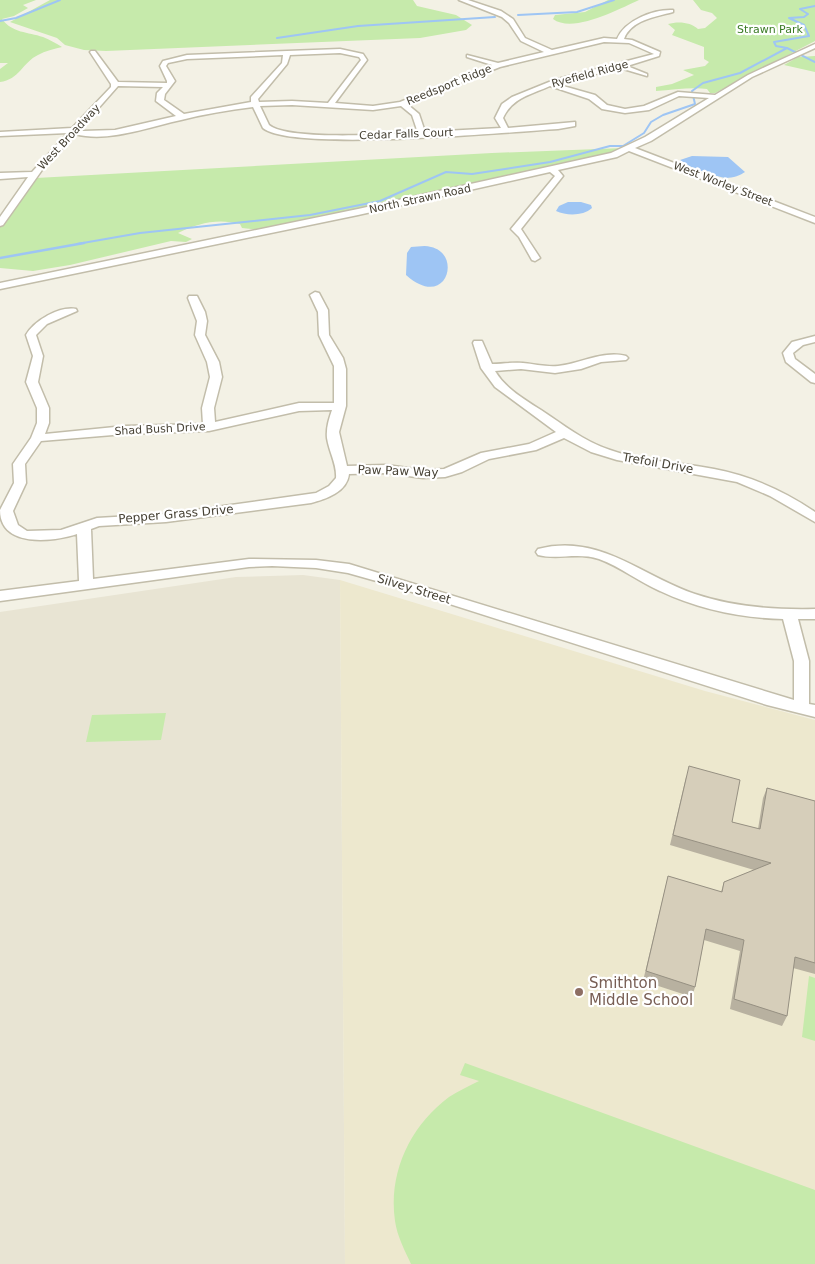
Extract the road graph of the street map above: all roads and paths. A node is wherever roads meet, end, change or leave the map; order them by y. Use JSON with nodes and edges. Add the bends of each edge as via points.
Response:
{"nodes":[{"id":1,"x":462,"y":0,"type":"edge"},
{"id":2,"x":671,"y":12,"type":"dead end"},
{"id":3,"x":620,"y":40,"type":"junction"},
{"id":4,"x":644,"y":46,"type":"joint"},
{"id":5,"x":815,"y":46,"type":"edge"},
{"id":6,"x":93,"y":52,"type":"dead end"},
{"id":7,"x":550,"y":52,"type":"junction"},
{"id":8,"x":287,"y":53,"type":"junction"},
{"id":9,"x":470,"y":56,"type":"dead end"},
{"id":10,"x":498,"y":65,"type":"junction"},
{"id":11,"x":619,"y":65,"type":"junction"},
{"id":12,"x":645,"y":75,"type":"dead end"},
{"id":13,"x":115,"y":84,"type":"junction"},
{"id":14,"x":168,"y":84,"type":"junction"},
{"id":15,"x":549,"y":84,"type":"junction"},
{"id":16,"x":714,"y":97,"type":"junction"},
{"id":17,"x":256,"y":104,"type":"junction"},
{"id":18,"x":402,"y":104,"type":"junction"},
{"id":19,"x":330,"y":105,"type":"junction"},
{"id":20,"x":181,"y":116,"type":"junction"},
{"id":21,"x":572,"y":124,"type":"dead end"},
{"id":22,"x":505,"y":129,"type":"junction"},
{"id":23,"x":74,"y":131,"type":"junction"},
{"id":24,"x":0,"y":134,"type":"edge"},
{"id":25,"x":422,"y":134,"type":"junction"},
{"id":26,"x":631,"y":148,"type":"junction"},
{"id":27,"x":553,"y":170,"type":"junction"},
{"id":28,"x":35,"y":174,"type":"junction"},
{"id":29,"x":4,"y":176,"type":"edge"},
{"id":30,"x":24,"y":189,"type":"junction"},
{"id":31,"x":815,"y":220,"type":"edge"},
{"id":32,"x":0,"y":223,"type":"edge"},
{"id":33,"x":535,"y":258,"type":"dead end"},
{"id":34,"x":0,"y":286,"type":"edge"},
{"id":35,"x":315,"y":295,"type":"dead end"},
{"id":36,"x":193,"y":298,"type":"dead end"},
{"id":37,"x":72,"y":312,"type":"dead end"},
{"id":38,"x":815,"y":339,"type":"edge"},
{"id":39,"x":478,"y":343,"type":"dead end"},
{"id":40,"x":622,"y":358,"type":"dead end"},
{"id":41,"x":487,"y":368,"type":"junction"},
{"id":42,"x":815,"y":380,"type":"edge"},
{"id":43,"x":340,"y":406,"type":"junction"},
{"id":44,"x":209,"y":427,"type":"junction"},
{"id":45,"x":565,"y":433,"type":"junction"},
{"id":46,"x":37,"y":438,"type":"junction"},
{"id":47,"x":343,"y":470,"type":"junction"},
{"id":48,"x":815,"y":518,"type":"edge"},
{"id":49,"x":84,"y":527,"type":"junction"},
{"id":50,"x":543,"y":552,"type":"dead end"},
{"id":51,"x":86,"y":584,"type":"junction"},
{"id":52,"x":0,"y":596,"type":"edge"},
{"id":53,"x":815,"y":614,"type":"edge"},
{"id":54,"x":789,"y":615,"type":"junction"},
{"id":55,"x":808,"y":710,"type":"edge"}],
"edges":[{"from":1,"to":7,"type":"street","via":[[505,16],[520,37]]},
{"from":2,"to":3,"type":"street","via":[[634,23],[626,28]]},
{"from":3,"to":4,"type":"street","name":"Reedsport Ridge"},
{"from":3,"to":7,"type":"street","name":"Reedsport Ridge","via":[[604,40]]},
{"from":4,"to":11,"type":"street","name":"Ryefield Ridge","via":[[656,51],[657,55]]},
{"from":5,"to":16,"type":"street","name":"North Strawn Road","via":[[750,76]]},
{"from":6,"to":13,"type":"street"},
{"from":7,"to":10,"type":"street","name":"Reedsport Ridge"},
{"from":8,"to":14,"type":"street","via":[[174,59],[163,66],[171,80]]},
{"from":8,"to":17,"type":"street","via":[[285,63],[256,94]]},
{"from":8,"to":19,"type":"street","via":[[340,51],[363,57],[364,60]]},
{"from":9,"to":10,"type":"street"},
{"from":10,"to":18,"type":"street","name":"Reedsport Ridge"},
{"from":11,"to":12,"type":"street"},
{"from":11,"to":15,"type":"street","name":"Ryefield Ridge"},
{"from":13,"to":14,"type":"street"},
{"from":13,"to":23,"type":"street","name":"West Broadway"},
{"from":14,"to":20,"type":"street","via":[[161,93],[160,101]]},
{"from":15,"to":16,"type":"street","via":[[592,97],[605,107],[625,111],[646,108],[678,94]]},
{"from":15,"to":22,"type":"street","name":"Ryefield Ridge","via":[[505,106],[499,118]]},
{"from":16,"to":26,"type":"street","name":"North Strawn Road"},
{"from":17,"to":19,"type":"street","name":"Reedsport Ridge"},
{"from":17,"to":20,"type":"street","name":"Reedsport Ridge"},
{"from":17,"to":25,"type":"street","name":"Cedar Falls Court","via":[[268,129],[290,136]]},
{"from":18,"to":19,"type":"street","name":"Reedsport Ridge","via":[[373,108]]},
{"from":18,"to":25,"type":"street","via":[[416,114]]},
{"from":20,"to":23,"type":"street","name":"Reedsport Ridge","via":[[96,134]]},
{"from":21,"to":22,"type":"street","name":"Cedar Falls Court"},
{"from":22,"to":25,"type":"street","name":"Cedar Falls Court"},
{"from":23,"to":24,"type":"street","name":"Reedsport Ridge"},
{"from":23,"to":28,"type":"street","name":"West Broadway"},
{"from":26,"to":27,"type":"street","name":"North Strawn Road"},
{"from":26,"to":31,"type":"street","name":"West Worley Street"},
{"from":27,"to":33,"type":"street","via":[[559,176],[516,229],[528,240]]},
{"from":27,"to":34,"type":"street","name":"North Strawn Road"},
{"from":28,"to":29,"type":"street"},
{"from":28,"to":30,"type":"street","name":"West Broadway"},
{"from":29,"to":30,"type":"street"},
{"from":30,"to":32,"type":"street","name":"West Broadway"},
{"from":35,"to":43,"type":"street","via":[[323,313],[326,341],[339,363]]},
{"from":36,"to":44,"type":"street","via":[[202,321],[200,335],[213,362],[216,377],[208,408]]},
{"from":37,"to":46,"type":"street","via":[[46,320],[31,335],[38,356],[32,382],[42,408],[43,423]]},
{"from":38,"to":42,"type":"street","via":[[798,342],[788,353],[790,360]]},
{"from":39,"to":41,"type":"street","name":"Trefoil Drive"},
{"from":40,"to":41,"type":"street","via":[[600,359],[555,370],[521,366]]},
{"from":41,"to":45,"type":"street","name":"Trefoil Drive","via":[[504,390]]},
{"from":43,"to":44,"type":"street","name":"Shad Bush Drive","via":[[299,407]]},
{"from":43,"to":47,"type":"street","via":[[333,435]]},
{"from":44,"to":46,"type":"street","name":"Shad Bush Drive"},
{"from":45,"to":47,"type":"street","name":"Paw Paw Way","via":[[532,447],[485,456],[446,473]]},
{"from":45,"to":48,"type":"street","name":"Trefoil Drive","via":[[629,460],[708,472],[755,484],[777,493]]},
{"from":46,"to":49,"type":"street","name":"Pepper Grass Drive","via":[[20,464],[20,482],[6,511],[8,520],[23,534],[47,536]]},
{"from":47,"to":49,"type":"street","name":"Pepper Grass Drive","via":[[343,477],[330,491],[311,499],[166,518],[112,520]]},
{"from":49,"to":51,"type":"street"},
{"from":50,"to":54,"type":"street","via":[[594,553],[652,582],[718,606],[758,614]]},
{"from":51,"to":52,"type":"street","name":"Silvey Street"},
{"from":51,"to":55,"type":"street","name":"Silvey Street","via":[[249,563],[316,564],[341,568]]},
{"from":53,"to":54,"type":"street"},
{"from":54,"to":55,"type":"street","via":[[800,646]]}]}
